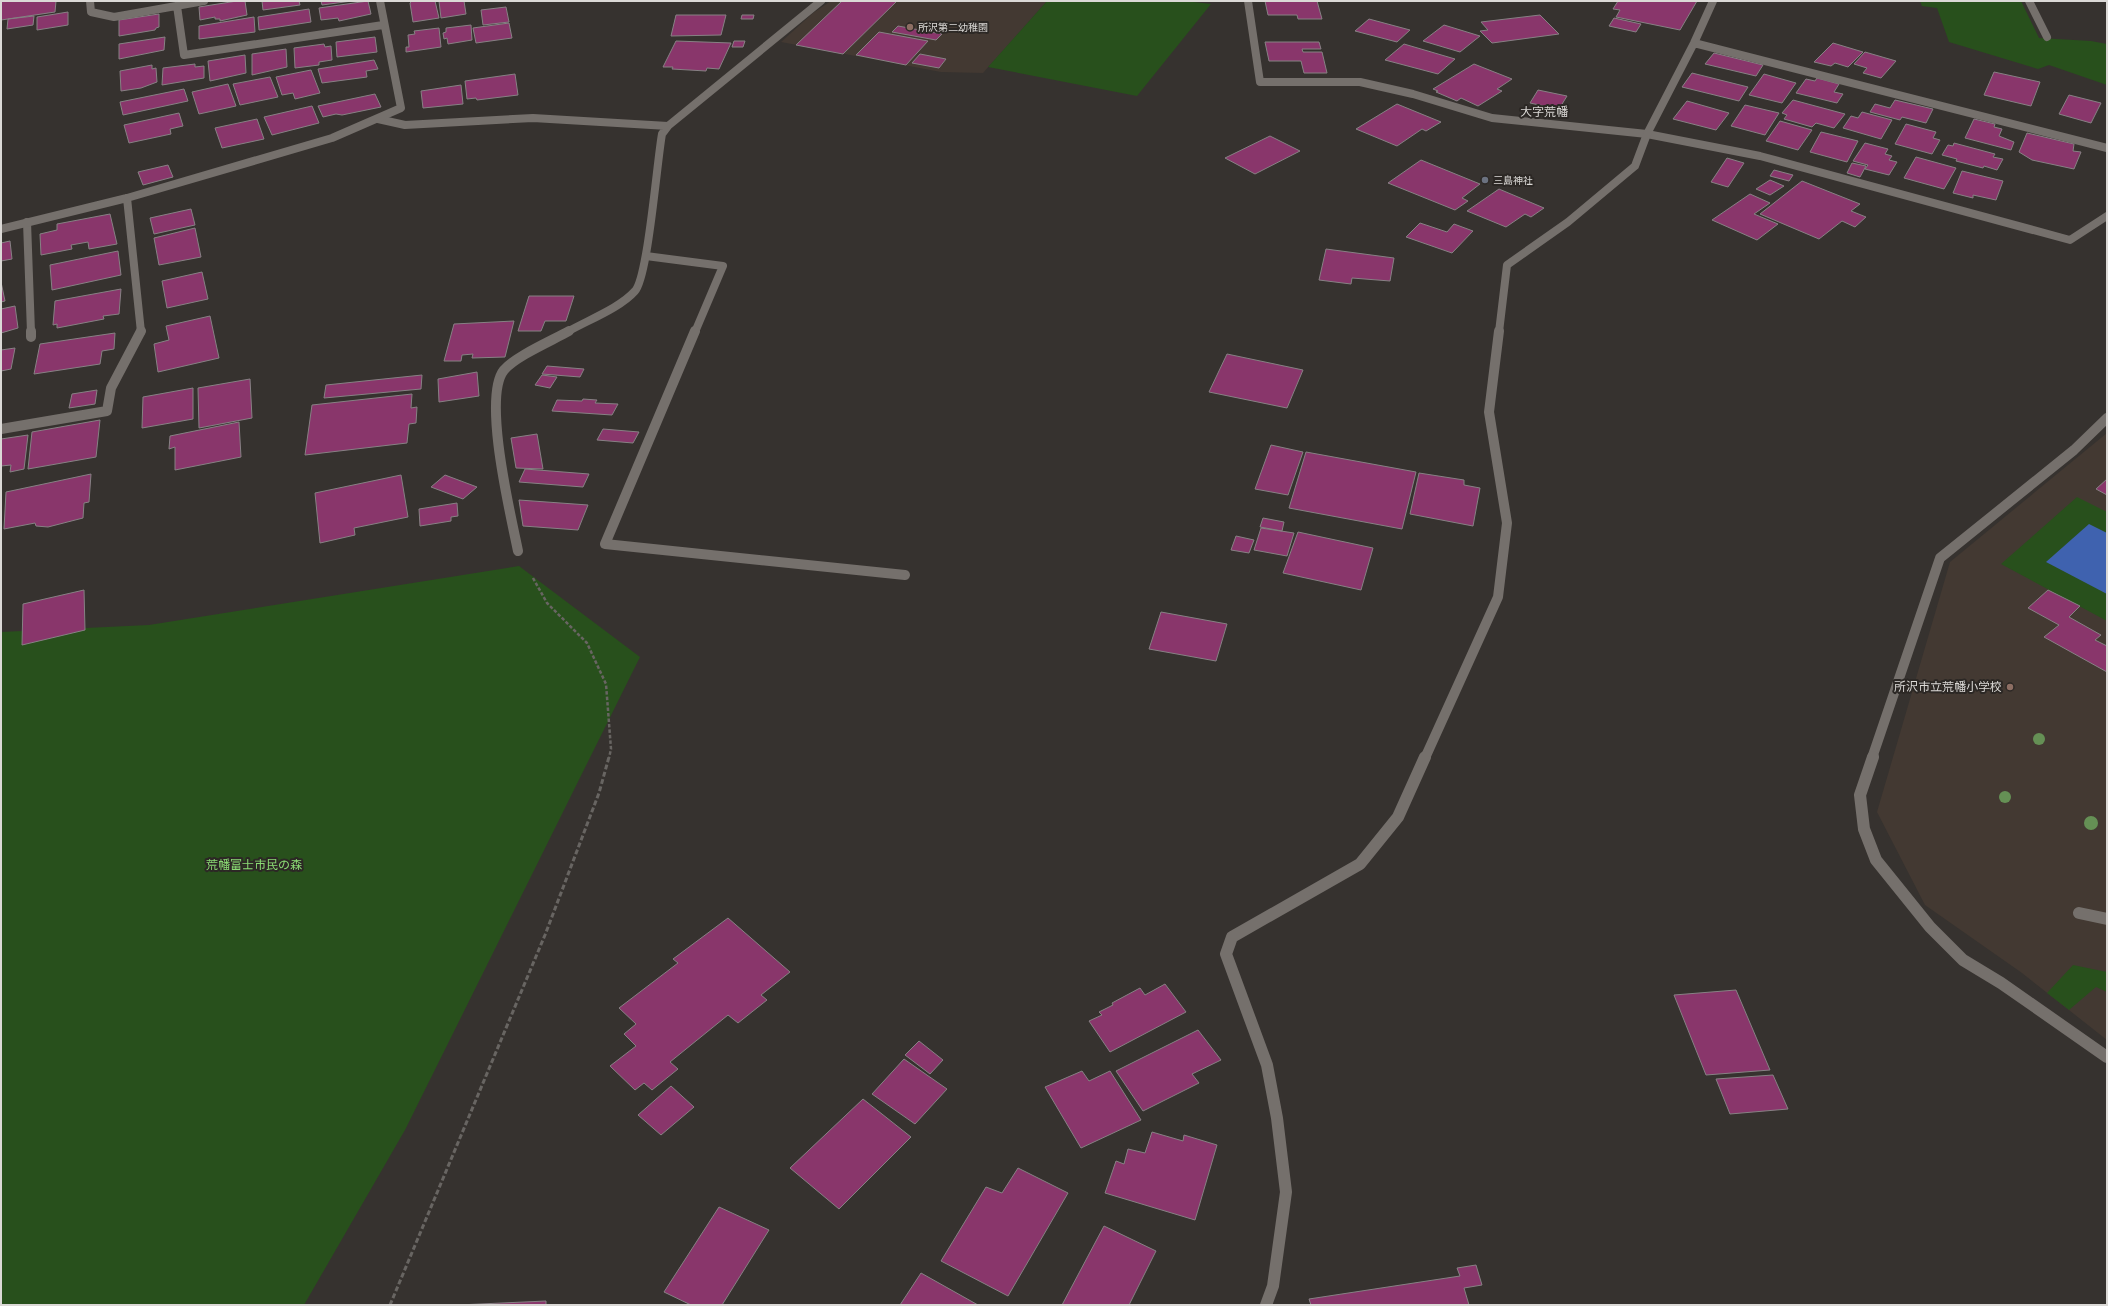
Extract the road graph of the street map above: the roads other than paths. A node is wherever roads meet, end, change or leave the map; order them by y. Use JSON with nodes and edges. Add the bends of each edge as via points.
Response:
{"nodes":[{"id":1,"x":90,"y":1,"type":"edge"},
{"id":2,"x":204,"y":1,"type":"edge"},
{"id":3,"x":380,"y":1,"type":"edge"},
{"id":4,"x":821,"y":1,"type":"edge"},
{"id":5,"x":1248,"y":1,"type":"edge"},
{"id":6,"x":1713,"y":1,"type":"edge"},
{"id":7,"x":2029,"y":1,"type":"edge"},
{"id":8,"x":177,"y":6,"type":"junction"},
{"id":9,"x":383,"y":25,"type":"junction"},
{"id":10,"x":2047,"y":36,"type":"dead end"},
{"id":11,"x":1694,"y":43,"type":"junction"},
{"id":12,"x":378,"y":119,"type":"junction"},
{"id":13,"x":668,"y":126,"type":"junction"},
{"id":14,"x":1647,"y":134,"type":"junction"},
{"id":15,"x":2107,"y":148,"type":"edge"},
{"id":16,"x":127,"y":198,"type":"junction"},
{"id":17,"x":2107,"y":216,"type":"edge"},
{"id":18,"x":27,"y":222,"type":"junction"},
{"id":19,"x":1,"y":229,"type":"edge"},
{"id":20,"x":646,"y":256,"type":"junction"},
{"id":21,"x":31,"y":337,"type":"dead end"},
{"id":22,"x":2107,"y":418,"type":"edge"},
{"id":23,"x":1,"y":429,"type":"edge"},
{"id":24,"x":518,"y":551,"type":"road end"},
{"id":25,"x":905,"y":575,"type":"dead end"},
{"id":26,"x":2079,"y":913,"type":"dead end"},
{"id":27,"x":2107,"y":919,"type":"edge"},
{"id":28,"x":2107,"y":1057,"type":"edge"},
{"id":29,"x":1266,"y":1305,"type":"edge"}],
"edges":[{"from":1,"to":8,"type":"street","via":[[91,12],[114,17]]},
{"from":2,"to":8,"type":"street"},
{"from":3,"to":9,"type":"street"},
{"from":4,"to":13,"type":"street"},
{"from":5,"to":14,"type":"street","via":[[1260,82],[1360,82],[1413,94],[1492,118]]},
{"from":6,"to":11,"type":"street"},
{"from":7,"to":10,"type":"street"},
{"from":8,"to":9,"type":"street","via":[[184,55]]},
{"from":9,"to":12,"type":"street","via":[[401,108]]},
{"from":11,"to":14,"type":"street"},
{"from":11,"to":15,"type":"street"},
{"from":12,"to":13,"type":"street","via":[[405,125],[533,118]]},
{"from":12,"to":16,"type":"street","via":[[332,138]]},
{"from":13,"to":20,"type":"street","via":[[662,134],[658,156]]},
{"from":14,"to":17,"type":"street","via":[[1760,156],[2070,240]]},
{"from":14,"to":29,"type":"street","via":[[1635,166],[1568,222],[1507,265],[1490,412],[1507,523],[1498,597],[1398,817],[1360,864],[1232,936],[1226,954],[1267,1065],[1277,1118],[1286,1192],[1273,1286]]},
{"from":16,"to":18,"type":"street"},
{"from":16,"to":23,"type":"street","via":[[141,333],[111,388],[107,411]]},
{"from":18,"to":19,"type":"street"},
{"from":18,"to":21,"type":"street"},
{"from":20,"to":24,"type":"street","via":[[637,288],[628,298],[513,362],[502,373],[498,392],[498,439]]},
{"from":20,"to":25,"type":"street","via":[[723,266],[605,544]]},
{"from":22,"to":28,"type":"street","via":[[2074,450],[1940,558],[1860,795],[1864,829],[1876,860],[1930,926],[1962,960],[2001,983]]},
{"from":26,"to":27,"type":"street"}]}
